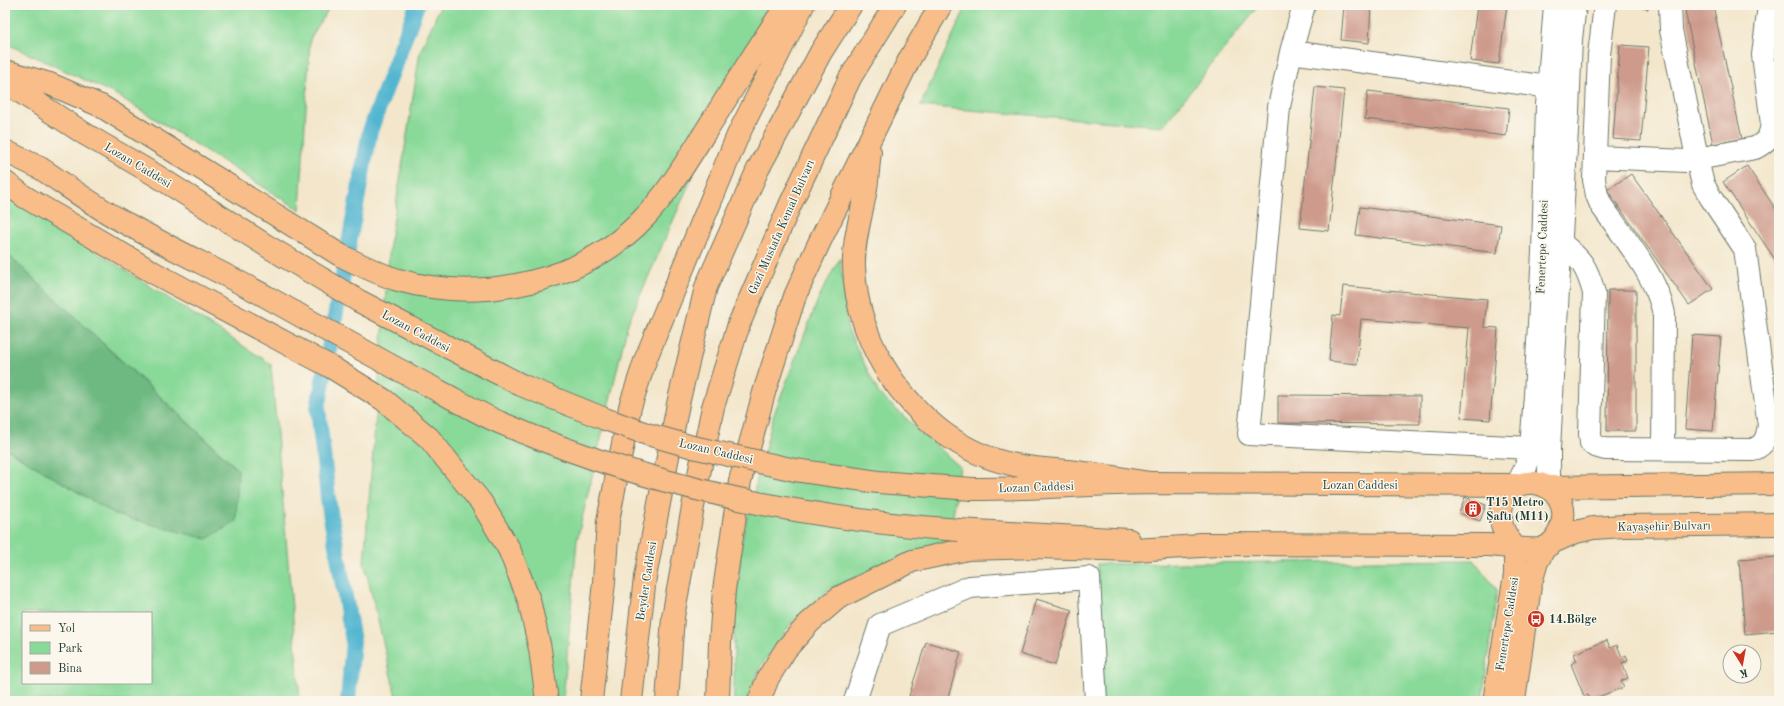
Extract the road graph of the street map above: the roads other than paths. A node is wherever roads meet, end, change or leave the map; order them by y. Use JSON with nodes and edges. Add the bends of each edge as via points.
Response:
{"nodes":[{"id":1,"x":787,"y":5,"type":"edge"},
{"id":2,"x":803,"y":5,"type":"edge"},
{"id":3,"x":851,"y":5,"type":"edge"},
{"id":4,"x":895,"y":5,"type":"edge"},
{"id":5,"x":941,"y":5,"type":"edge"},
{"id":6,"x":1304,"y":5,"type":"edge"},
{"id":7,"x":1555,"y":5,"type":"edge"},
{"id":8,"x":1575,"y":5,"type":"edge"},
{"id":9,"x":1605,"y":5,"type":"edge"},
{"id":10,"x":1670,"y":5,"type":"edge"},
{"id":11,"x":1768,"y":5,"type":"edge"},
{"id":12,"x":1291,"y":52,"type":"junction"},
{"id":13,"x":5,"y":71,"type":"edge"},
{"id":14,"x":5,"y":82,"type":"edge"},
{"id":15,"x":1549,"y":86,"type":"junction"},
{"id":16,"x":871,"y":136,"type":"junction"},
{"id":17,"x":5,"y":151,"type":"edge"},
{"id":18,"x":1595,"y":157,"type":"junction"},
{"id":19,"x":1698,"y":159,"type":"junction"},
{"id":20,"x":5,"y":182,"type":"edge"},
{"id":21,"x":1561,"y":243,"type":"junction"},
{"id":22,"x":1531,"y":448,"type":"junction"},
{"id":23,"x":1663,"y":449,"type":"junction"},
{"id":24,"x":1150,"y":484,"type":"junction"},
{"id":25,"x":1779,"y":484,"type":"edge"},
{"id":26,"x":1517,"y":486,"type":"junction"},
{"id":27,"x":1549,"y":487,"type":"junction"},
{"id":28,"x":1779,"y":524,"type":"edge"},
{"id":29,"x":1217,"y":545,"type":"junction"},
{"id":30,"x":1548,"y":545,"type":"junction"},
{"id":31,"x":1515,"y":547,"type":"junction"},
{"id":32,"x":547,"y":701,"type":"edge"},
{"id":33,"x":591,"y":701,"type":"edge"},
{"id":34,"x":631,"y":701,"type":"edge"},
{"id":35,"x":667,"y":701,"type":"edge"},
{"id":36,"x":718,"y":701,"type":"edge"},
{"id":37,"x":759,"y":701,"type":"edge"},
{"id":38,"x":855,"y":701,"type":"edge"},
{"id":39,"x":1096,"y":701,"type":"edge"},
{"id":40,"x":1494,"y":701,"type":"edge"},
{"id":41,"x":1514,"y":701,"type":"edge"}],
"edges":[{"from":1,"to":13,"type":"main road","via":[[683,167],[658,202],[627,234],[574,268],[513,286],[455,289],[427,286],[398,280],[374,271],[347,258],[101,106],[50,84]]},
{"from":2,"to":33,"type":"main road","via":[[738,135],[646,358],[630,407],[608,521]]},
{"from":3,"to":34,"type":"main road","name":"Beyder Caddesi","via":[[821,52],[758,169],[706,287],[678,404],[645,577]]},
{"from":4,"to":35,"type":"main road","name":"Gazi Mustafa Kemal Bulvarı","via":[[850,78],[790,205],[742,317],[713,407],[701,464],[673,617]]},
{"from":5,"to":16,"type":"main road","via":[[910,58]]},
{"from":6,"to":12,"type":"street"},
{"from":7,"to":15,"type":"street","name":"Fenertepe Caddesi"},
{"from":8,"to":21,"type":"street","name":"Fenertepe Caddesi"},
{"from":9,"to":18,"type":"street","via":[[1599,55]]},
{"from":10,"to":19,"type":"street","via":[[1671,30]]},
{"from":11,"to":19,"type":"street","via":[[1763,55],[1772,124],[1771,134],[1765,143],[1756,148]]},
{"from":12,"to":15,"type":"street"},
{"from":12,"to":22,"type":"street","via":[[1279,107],[1249,434]]},
{"from":14,"to":24,"type":"main road","name":"Lozan Caddesi","bridge":true,"via":[[85,134],[359,301],[521,385],[647,434],[795,470],[878,482],[972,489]]},
{"from":15,"to":22,"type":"street","name":"Fenertepe Caddesi","via":[[1541,290]]},
{"from":16,"to":24,"type":"main road","via":[[866,193],[858,223],[854,265],[858,298],[864,325],[882,364],[906,399],[950,439],[971,451],[996,460],[1026,467]]},
{"from":16,"to":36,"type":"main road","via":[[795,296],[765,389],[740,481],[724,590]]},
{"from":17,"to":29,"type":"main road","bridge":true,"via":[[40,168],[126,224],[500,423],[637,473],[717,494],[823,516],[892,525]]},
{"from":18,"to":19,"type":"street","via":[[1687,161]]},
{"from":18,"to":23,"type":"street","via":[[1594,180],[1601,205],[1651,279],[1662,300]]},
{"from":19,"to":23,"type":"street","via":[[1703,184],[1745,249],[1768,426],[1767,437],[1763,445],[1753,450]]},
{"from":20,"to":32,"type":"main road","via":[[25,197],[156,274],[331,367],[384,400],[429,438],[481,502],[509,549],[529,600],[540,649]]},
{"from":21,"to":23,"type":"street","via":[[1578,257],[1588,272],[1594,293],[1591,443],[1605,449]]},
{"from":21,"to":27,"type":"street","name":"Fenertepe Caddesi","via":[[1548,448]]},
{"from":22,"to":26,"type":"street","name":"Fenertepe Caddesi"},
{"from":24,"to":26,"type":"main road","name":"Lozan Caddesi"},
{"from":25,"to":27,"type":"main road"},
{"from":26,"to":27,"type":"main road","via":[[1532,483]]},
{"from":26,"to":31,"type":"main road","via":[[1504,498],[1500,519],[1504,532]]},
{"from":27,"to":30,"type":"main road","via":[[1555,492],[1563,508],[1563,521],[1559,533]]},
{"from":28,"to":30,"type":"main road","name":"Kayaşehir Bulvarı","via":[[1593,528],[1576,532]]},
{"from":29,"to":31,"type":"main road"},
{"from":29,"to":37,"type":"main road","via":[[1134,550],[1037,547],[968,549],[912,561],[838,598],[809,623],[786,650],[768,678]]},
{"from":30,"to":31,"type":"main road","via":[[1527,549]]},
{"from":30,"to":41,"type":"main road","name":"Fenertepe Caddesi","via":[[1537,562],[1530,586]]},
{"from":31,"to":40,"type":"main road","name":"Fenertepe Caddesi","via":[[1516,575]]},
{"from":38,"to":39,"type":"street","via":[[880,625],[970,587],[1089,578]]}]}
